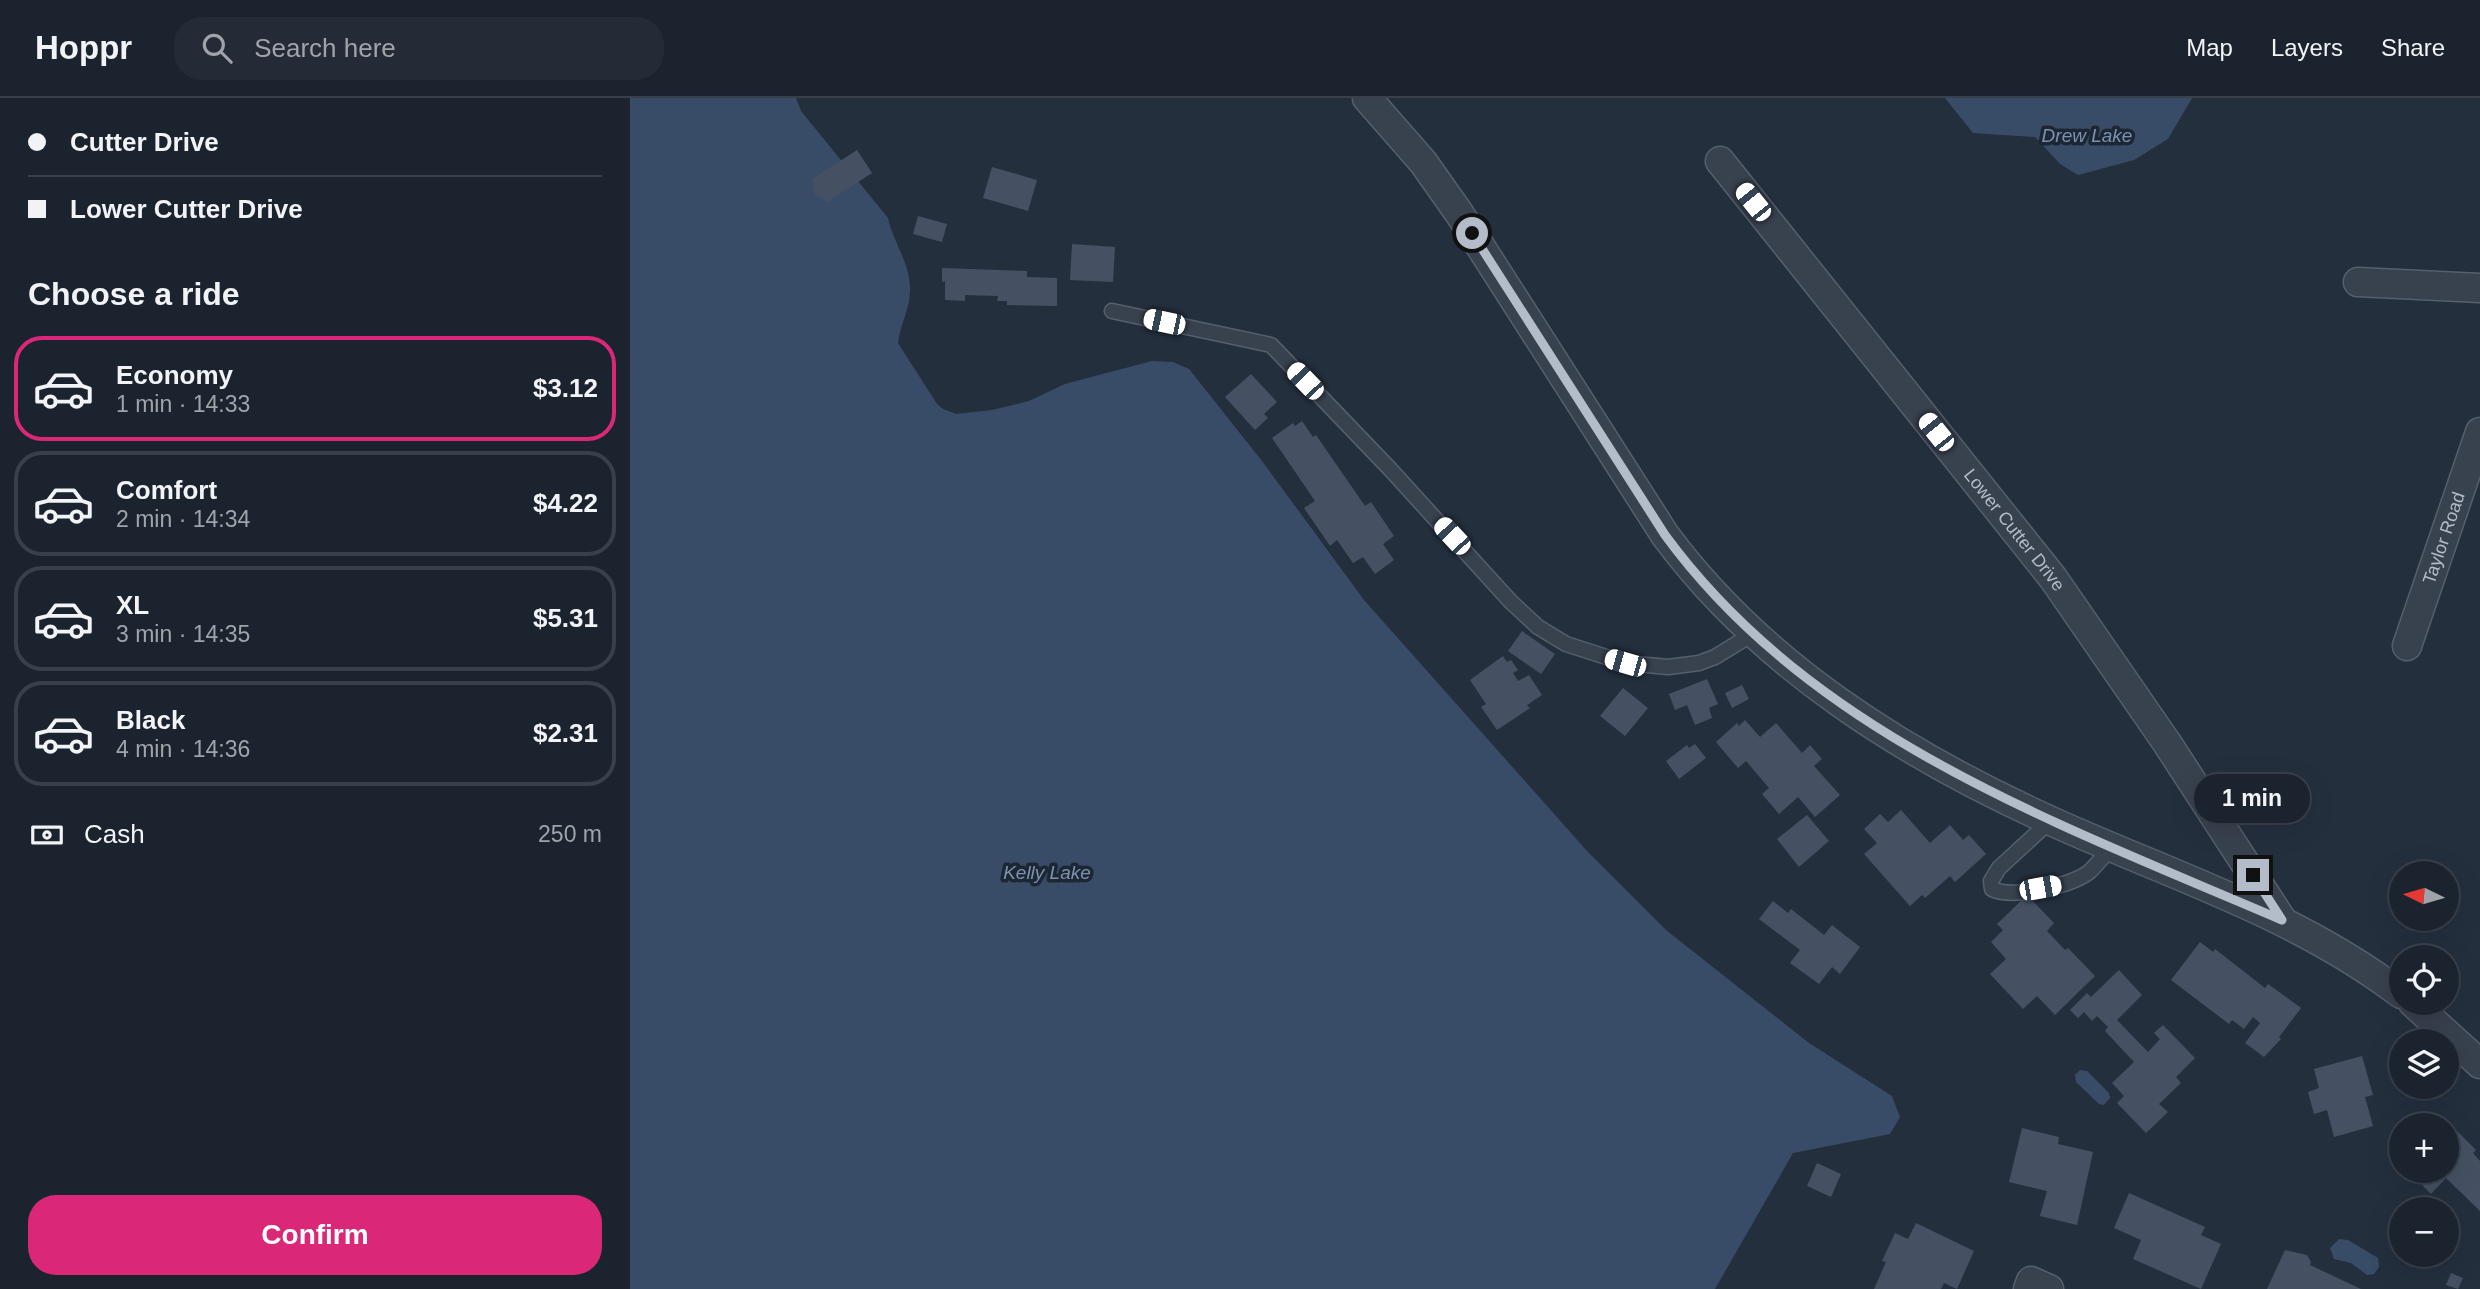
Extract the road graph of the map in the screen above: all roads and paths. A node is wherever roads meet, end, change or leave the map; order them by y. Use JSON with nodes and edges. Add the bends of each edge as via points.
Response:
{"nodes":[{"id":1,"x":1367,"y":98,"type":"edge"},
{"id":2,"x":1720,"y":160,"type":"dead end"},
{"id":3,"x":2358,"y":282,"type":"dead end"},
{"id":4,"x":2480,"y":288,"type":"edge"},
{"id":5,"x":1112,"y":311,"type":"dead end"},
{"id":6,"x":2480,"y":432,"type":"edge"},
{"id":7,"x":1754,"y":633,"type":"junction"},
{"id":8,"x":2407,"y":646,"type":"dead end"},
{"id":9,"x":2050,"y":821,"type":"junction"},
{"id":10,"x":2112,"y":847,"type":"junction"},
{"id":11,"x":2282,"y":920,"type":"junction"},
{"id":12,"x":2389,"y":986,"type":"edge"},
{"id":13,"x":2426,"y":1015,"type":"edge"},
{"id":14,"x":2480,"y":1064,"type":"edge"},
{"id":15,"x":2028,"y":1289,"type":"edge"},
{"id":16,"x":2049,"y":1289,"type":"edge"}],
"edges":[{"from":1,"to":7,"type":"street","via":[[1423,162],[1459,213],[1665,535],[1702,581]]},
{"from":2,"to":11,"type":"street","name":"Lower Cutter Drive","via":[[2053,578]]},
{"from":3,"to":4,"type":"street"},
{"from":5,"to":7,"type":"lane","via":[[1271,345],[1511,602],[1566,644],[1625,663],[1668,667],[1715,657]]},
{"from":6,"to":8,"type":"street","name":"Taylor Road"},
{"from":7,"to":9,"type":"street","via":[[1810,681],[1885,734]]},
{"from":9,"to":10,"type":"street"},
{"from":9,"to":10,"type":"lane","via":[[1999,868],[1991,881],[1992,890],[2017,892],[2064,884],[2088,872]]},
{"from":10,"to":11,"type":"street"},
{"from":11,"to":12,"type":"street"},
{"from":13,"to":14,"type":"street"},
{"from":15,"to":16,"type":"street","via":[[2031,1281]]}]}
